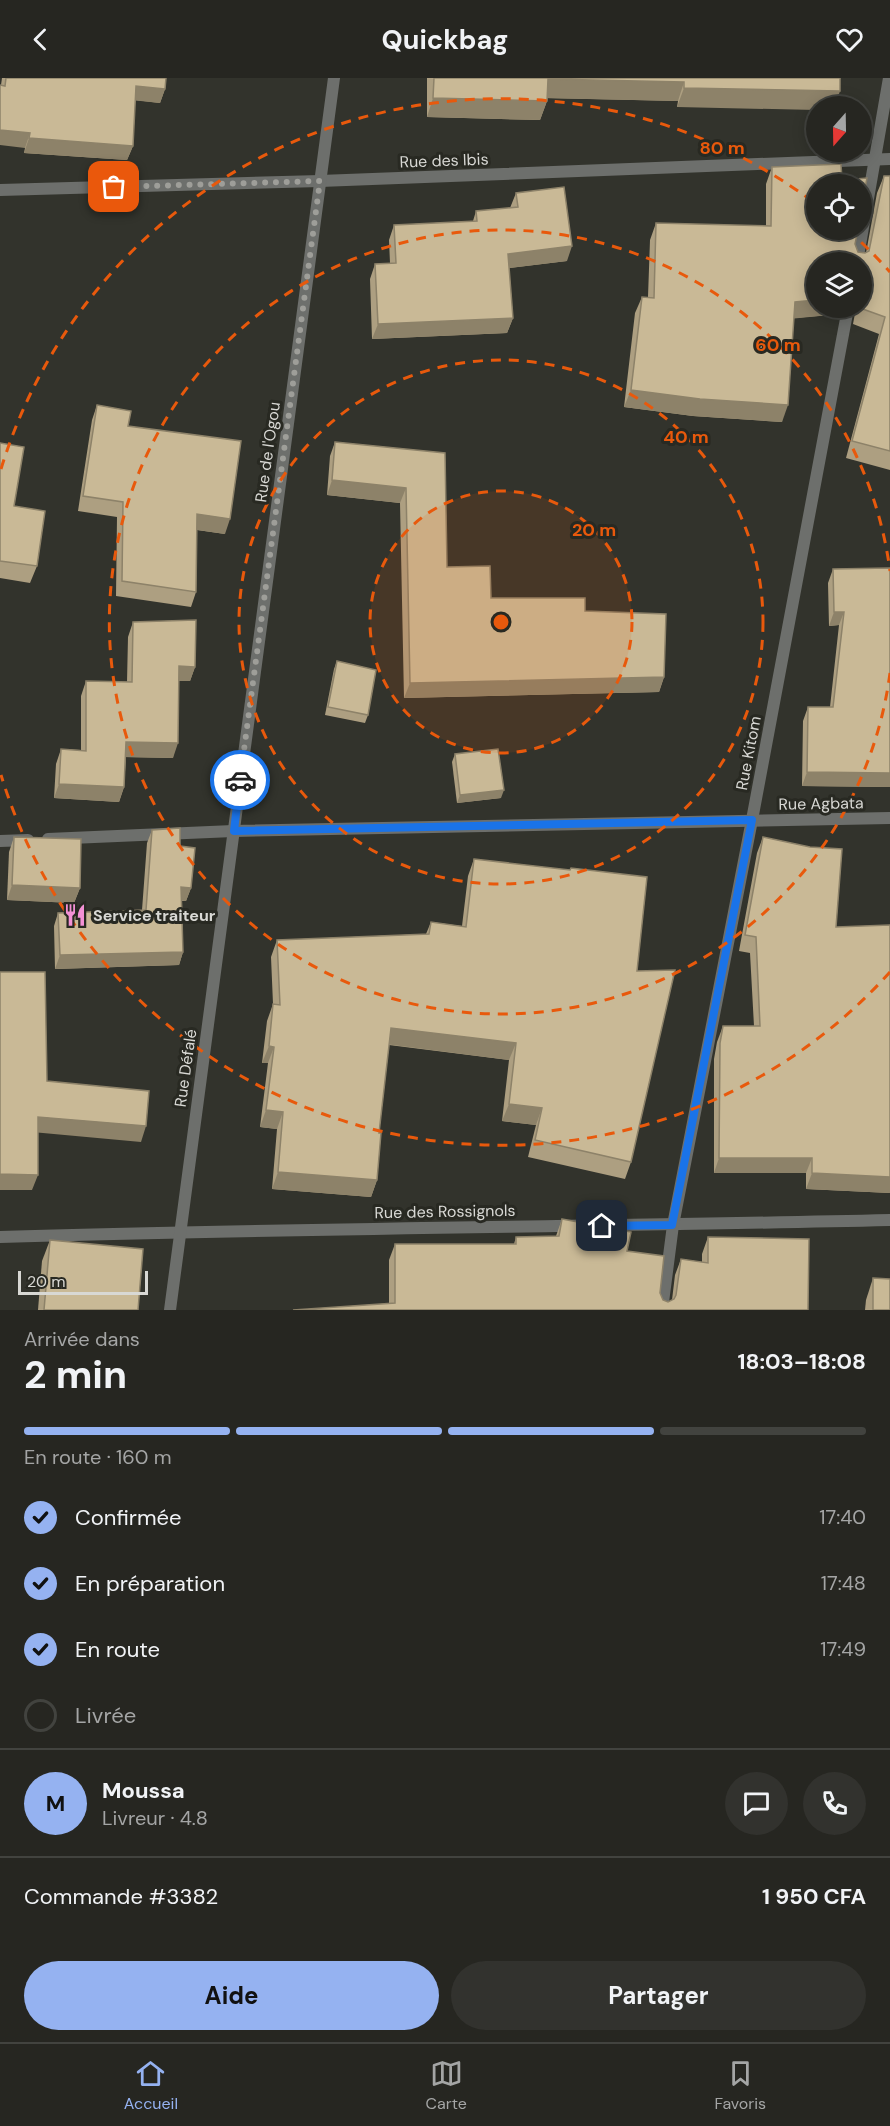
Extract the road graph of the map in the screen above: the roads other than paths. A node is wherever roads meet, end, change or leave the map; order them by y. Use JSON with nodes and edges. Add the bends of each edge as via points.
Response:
{"nodes":[{"id":1,"x":334,"y":78,"type":"edge"},
{"id":2,"x":889,"y":78,"type":"edge"},
{"id":3,"x":876,"y":159,"type":"junction"},
{"id":4,"x":890,"y":159,"type":"edge"},
{"id":5,"x":320,"y":181,"type":"junction"},
{"id":6,"x":0,"y":190,"type":"edge"},
{"id":7,"x":859,"y":252,"type":"edge"},
{"id":8,"x":846,"y":318,"type":"edge"},
{"id":9,"x":890,"y":818,"type":"edge"},
{"id":10,"x":752,"y":820,"type":"junction"},
{"id":11,"x":234,"y":831,"type":"junction"},
{"id":12,"x":0,"y":841,"type":"edge"},
{"id":13,"x":890,"y":1220,"type":"edge"},
{"id":14,"x":672,"y":1225,"type":"junction"},
{"id":15,"x":180,"y":1231,"type":"junction"},
{"id":16,"x":0,"y":1237,"type":"edge"},
{"id":17,"x":170,"y":1310,"type":"edge"},
{"id":18,"x":662,"y":1310,"type":"edge"}],
"edges":[{"from":1,"to":5,"type":"street","name":"Rue de l'Ogou"},
{"from":2,"to":3,"type":"street"},
{"from":3,"to":4,"type":"street","name":"Rue des Ibis"},
{"from":3,"to":5,"type":"street","name":"Rue des Ibis"},
{"from":3,"to":7,"type":"street"},
{"from":5,"to":6,"type":"street","name":"Rue des Ibis"},
{"from":5,"to":11,"type":"street","name":"Rue de l'Ogou"},
{"from":8,"to":10,"type":"street","name":"Rue Kitom"},
{"from":9,"to":10,"type":"street","name":"Rue Agbata"},
{"from":10,"to":11,"type":"street","name":"Rue Agbata"},
{"from":10,"to":14,"type":"street","name":"Rue Kitom"},
{"from":11,"to":12,"type":"street","name":"Rue Agbata"},
{"from":11,"to":15,"type":"street","name":"Rue Défalé"},
{"from":13,"to":14,"type":"street","name":"Rue des Rossignols"},
{"from":14,"to":15,"type":"street","name":"Rue des Rossignols"},
{"from":14,"to":18,"type":"street","name":"Rue Kitom"},
{"from":15,"to":16,"type":"street","name":"Rue des Rossignols"},
{"from":15,"to":17,"type":"street","name":"Rue Défalé"}]}
